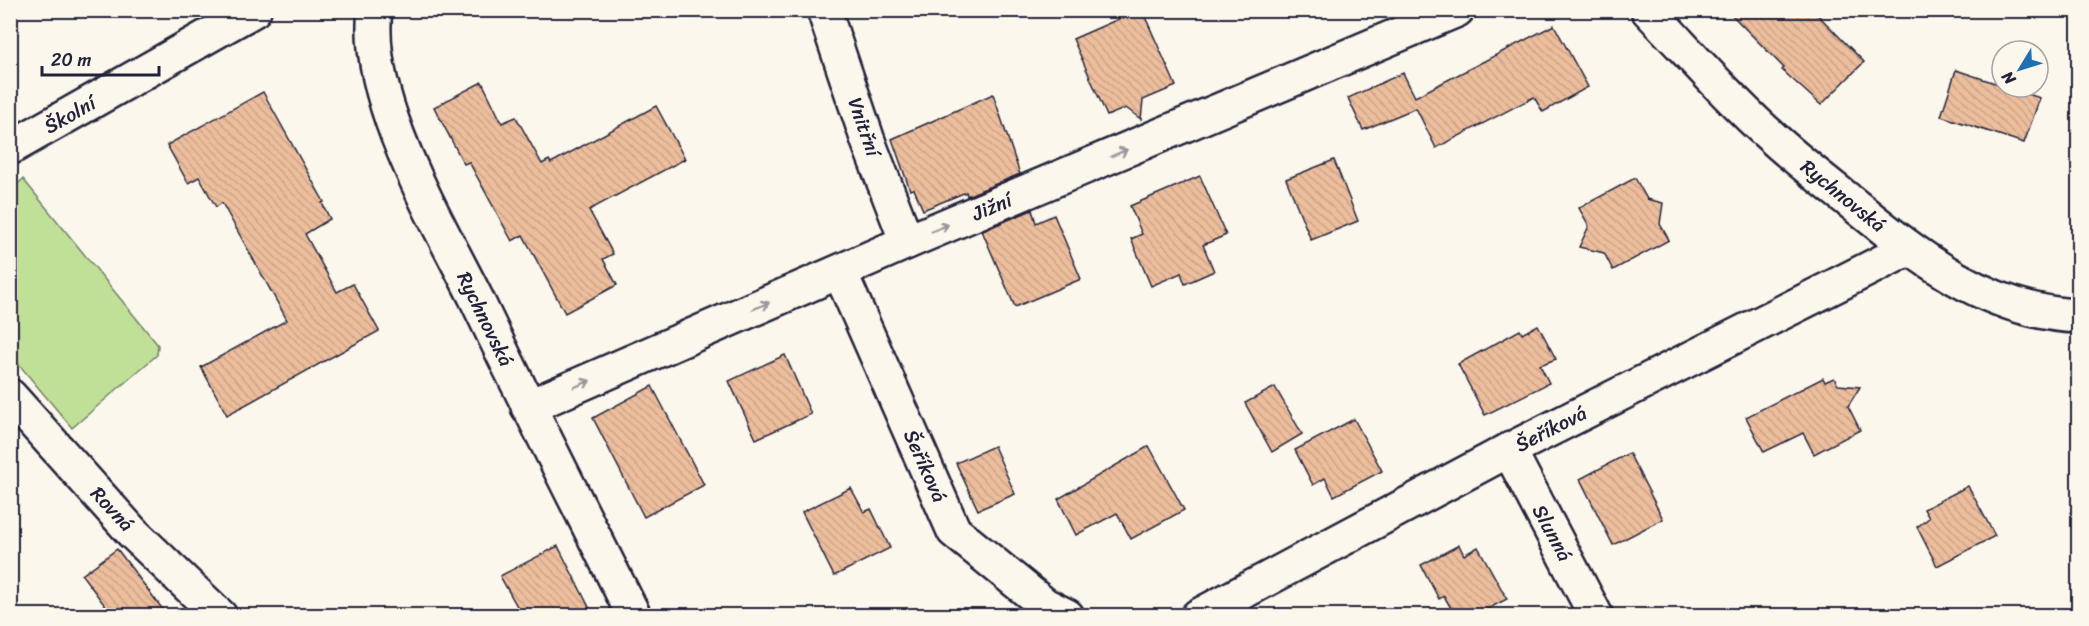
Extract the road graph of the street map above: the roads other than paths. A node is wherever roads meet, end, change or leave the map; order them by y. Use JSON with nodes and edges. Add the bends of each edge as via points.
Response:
{"nodes":[{"id":1,"x":254,"y":10,"type":"edge"},
{"id":2,"x":375,"y":10,"type":"edge"},
{"id":3,"x":824,"y":10,"type":"edge"},
{"id":4,"x":1457,"y":10,"type":"edge"},
{"id":5,"x":1648,"y":10,"type":"edge"},
{"id":6,"x":10,"y":148,"type":"edge"},
{"id":7,"x":907,"y":242,"type":"junction"},
{"id":8,"x":1908,"y":249,"type":"junction"},
{"id":9,"x":840,"y":272,"type":"junction"},
{"id":10,"x":2079,"y":316,"type":"edge"},
{"id":11,"x":10,"y":396,"type":"edge"},
{"id":12,"x":528,"y":407,"type":"junction"},
{"id":13,"x":1509,"y":450,"type":"junction"},
{"id":14,"x":220,"y":615,"type":"edge"},
{"id":15,"x":634,"y":615,"type":"edge"},
{"id":16,"x":1067,"y":615,"type":"edge"},
{"id":17,"x":1198,"y":615,"type":"edge"},
{"id":18,"x":1596,"y":615,"type":"edge"}],
"edges":[{"from":1,"to":6,"type":"street","name":"Školní"},
{"from":2,"to":12,"type":"street","name":"Rychnovská","via":[[378,79],[395,125]]},
{"from":3,"to":7,"type":"street","name":"Vnitřní"},
{"from":7,"to":4,"type":"street","name":"Jižní","one_way":true},
{"from":5,"to":8,"type":"street","name":"Rychnovská","via":[[1772,137]]},
{"from":7,"to":9,"type":"street","name":"Jižní"},
{"from":8,"to":10,"type":"street","name":"Rychnovská","via":[[1961,283],[1995,299],[2050,314]]},
{"from":8,"to":13,"type":"street","name":"Šeříková"},
{"from":12,"to":9,"type":"street","name":"Jižní","one_way":true},
{"from":9,"to":16,"type":"street","name":"Šeříková","via":[[954,531],[1045,605]]},
{"from":11,"to":14,"type":"street","name":"Rovná","via":[[132,532]]},
{"from":12,"to":15,"type":"street","name":"Rychnovská"},
{"from":13,"to":17,"type":"street","name":"Šeříková"},
{"from":13,"to":18,"type":"street","name":"Slunná"}]}
